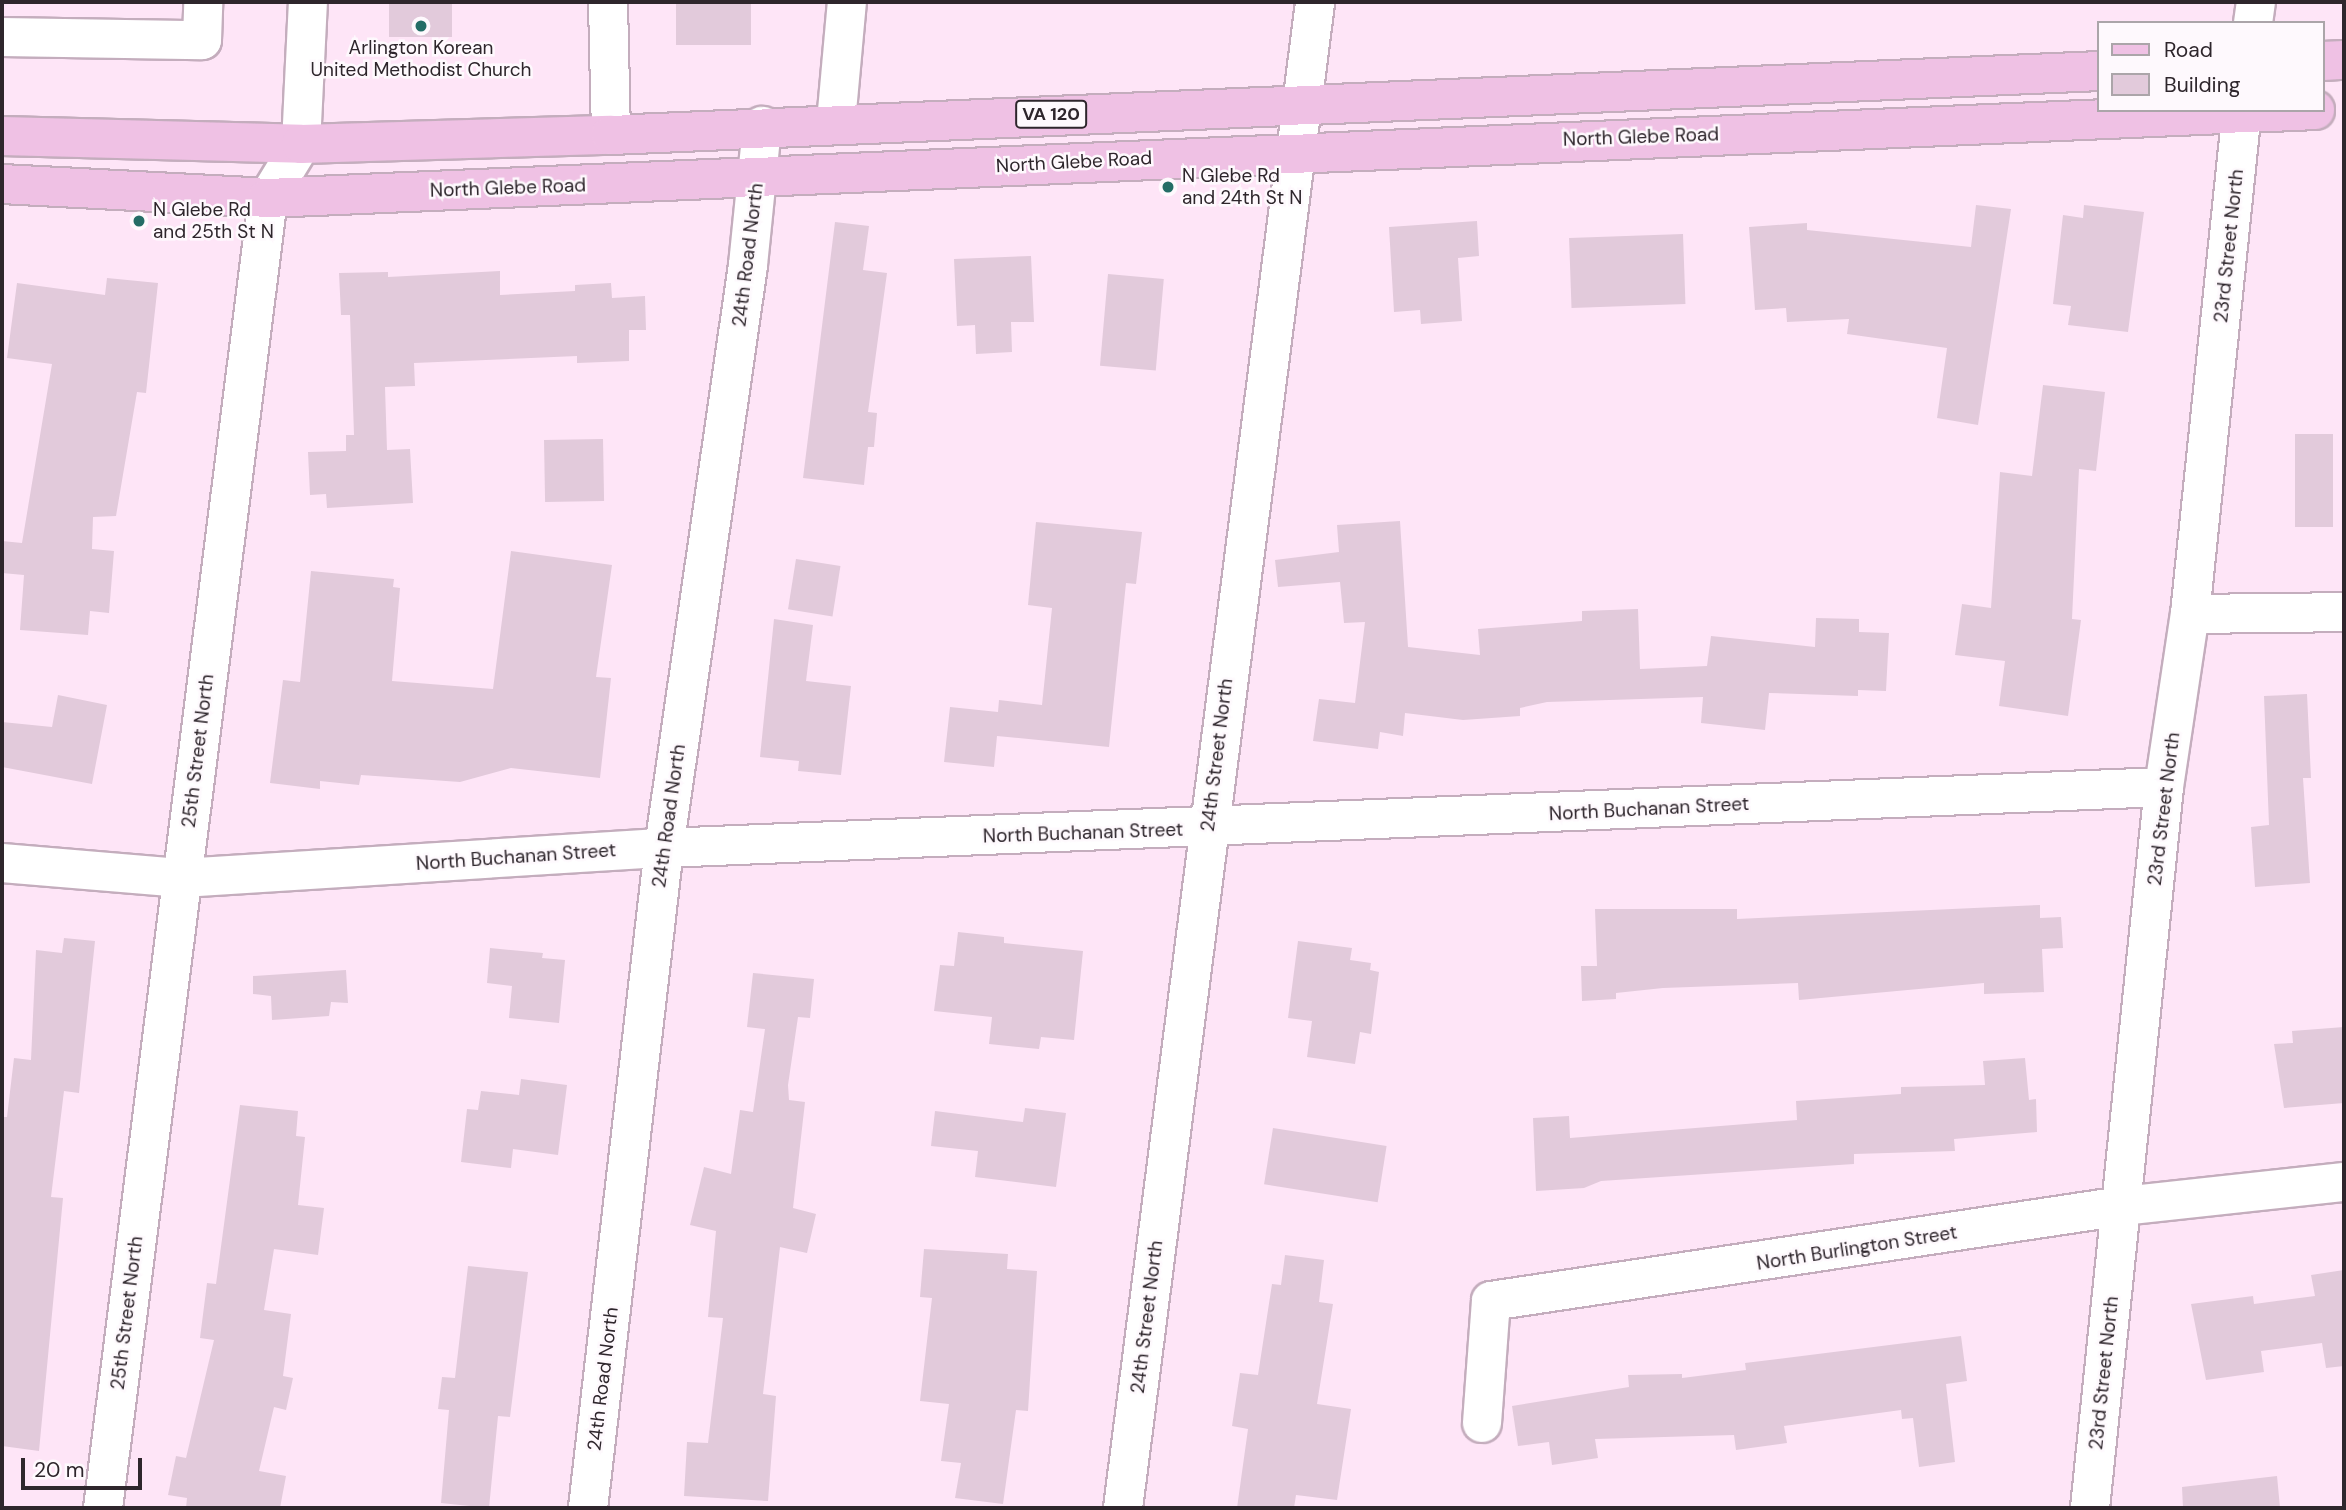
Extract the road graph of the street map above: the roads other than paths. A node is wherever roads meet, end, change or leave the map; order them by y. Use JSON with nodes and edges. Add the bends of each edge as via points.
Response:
{"nodes":[{"id":1,"x":203,"y":2,"type":"edge"},
{"id":2,"x":308,"y":2,"type":"edge"},
{"id":3,"x":608,"y":2,"type":"edge"},
{"id":4,"x":847,"y":2,"type":"edge"},
{"id":5,"x":1315,"y":2,"type":"edge"},
{"id":6,"x":2256,"y":2,"type":"edge"},
{"id":7,"x":2253,"y":21,"type":"edge"},
{"id":8,"x":2,"y":37,"type":"edge"},
{"id":9,"x":2344,"y":60,"type":"edge"},
{"id":10,"x":2325,"y":61,"type":"edge"},
{"id":11,"x":2098,"y":71,"type":"edge"},
{"id":12,"x":1304,"y":105,"type":"junction"},
{"id":13,"x":2344,"y":109,"type":"edge"},
{"id":14,"x":2325,"y":110,"type":"edge"},
{"id":15,"x":2242,"y":112,"type":"edge"},
{"id":16,"x":836,"y":122,"type":"junction"},
{"id":17,"x":762,"y":126,"type":"junction"},
{"id":18,"x":611,"y":135,"type":"junction"},
{"id":19,"x":2,"y":136,"type":"edge"},
{"id":20,"x":301,"y":144,"type":"junction"},
{"id":21,"x":1296,"y":151,"type":"junction"},
{"id":22,"x":757,"y":178,"type":"junction"},
{"id":23,"x":2,"y":184,"type":"edge"},
{"id":24,"x":268,"y":198,"type":"junction"},
{"id":25,"x":2344,"y":612,"type":"edge"},
{"id":26,"x":2190,"y":614,"type":"junction"},
{"id":27,"x":2164,"y":787,"type":"junction"},
{"id":28,"x":1207,"y":829,"type":"junction"},
{"id":29,"x":664,"y":848,"type":"junction"},
{"id":30,"x":2,"y":863,"type":"edge"},
{"id":31,"x":182,"y":878,"type":"junction"},
{"id":32,"x":2344,"y":1182,"type":"edge"},
{"id":33,"x":2122,"y":1206,"type":"junction"},
{"id":34,"x":1482,"y":1423,"type":"dead end"},
{"id":35,"x":103,"y":1508,"type":"edge"},
{"id":36,"x":588,"y":1508,"type":"edge"},
{"id":37,"x":1124,"y":1508,"type":"edge"},
{"id":38,"x":2090,"y":1508,"type":"edge"}],
"edges":[{"from":1,"to":8,"type":"street","via":[[202,40]]},
{"from":2,"to":20,"type":"street","name":"25th Street North"},
{"from":3,"to":18,"type":"street"},
{"from":4,"to":16,"type":"street"},
{"from":5,"to":12,"type":"street","name":"24th Street North"},
{"from":6,"to":7,"type":"street"},
{"from":9,"to":10,"type":"main road"},
{"from":11,"to":12,"type":"main road","number":"VA 120"},
{"from":12,"to":16,"type":"main road","number":"VA 120"},
{"from":12,"to":21,"type":"street","name":"24th Street North"},
{"from":13,"to":14,"type":"main road"},
{"from":15,"to":21,"type":"main road","name":"North Glebe Road"},
{"from":15,"to":26,"type":"street","name":"23rd Street North"},
{"from":16,"to":17,"type":"main road","number":"VA 120"},
{"from":17,"to":18,"type":"main road","number":"VA 120"},
{"from":17,"to":22,"type":"street","name":"24th Road North"},
{"from":18,"to":20,"type":"main road","number":"VA 120"},
{"from":19,"to":20,"type":"main road","number":"VA 120"},
{"from":20,"to":24,"type":"street","name":"25th Street North"},
{"from":21,"to":22,"type":"main road","name":"North Glebe Road"},
{"from":21,"to":28,"type":"street","name":"24th Street North"},
{"from":22,"to":24,"type":"main road","name":"North Glebe Road"},
{"from":22,"to":29,"type":"street","name":"24th Road North"},
{"from":23,"to":24,"type":"main road","name":"North Glebe Road"},
{"from":24,"to":31,"type":"street","name":"25th Street North"},
{"from":25,"to":26,"type":"street"},
{"from":26,"to":27,"type":"street","name":"23rd Street North"},
{"from":27,"to":28,"type":"street","name":"North Buchanan Street"},
{"from":27,"to":33,"type":"street","name":"23rd Street North"},
{"from":28,"to":29,"type":"street","name":"North Buchanan Street"},
{"from":28,"to":37,"type":"street","name":"24th Street North"},
{"from":29,"to":31,"type":"street","name":"North Buchanan Street"},
{"from":29,"to":36,"type":"street","name":"24th Road North"},
{"from":30,"to":31,"type":"street","name":"North Buchanan Street"},
{"from":31,"to":35,"type":"street","name":"25th Street North"},
{"from":32,"to":33,"type":"street","name":"North Burlington Street"},
{"from":33,"to":34,"type":"street","name":"North Burlington Street","via":[[1491,1301]]},
{"from":33,"to":38,"type":"street","name":"23rd Street North"}]}
